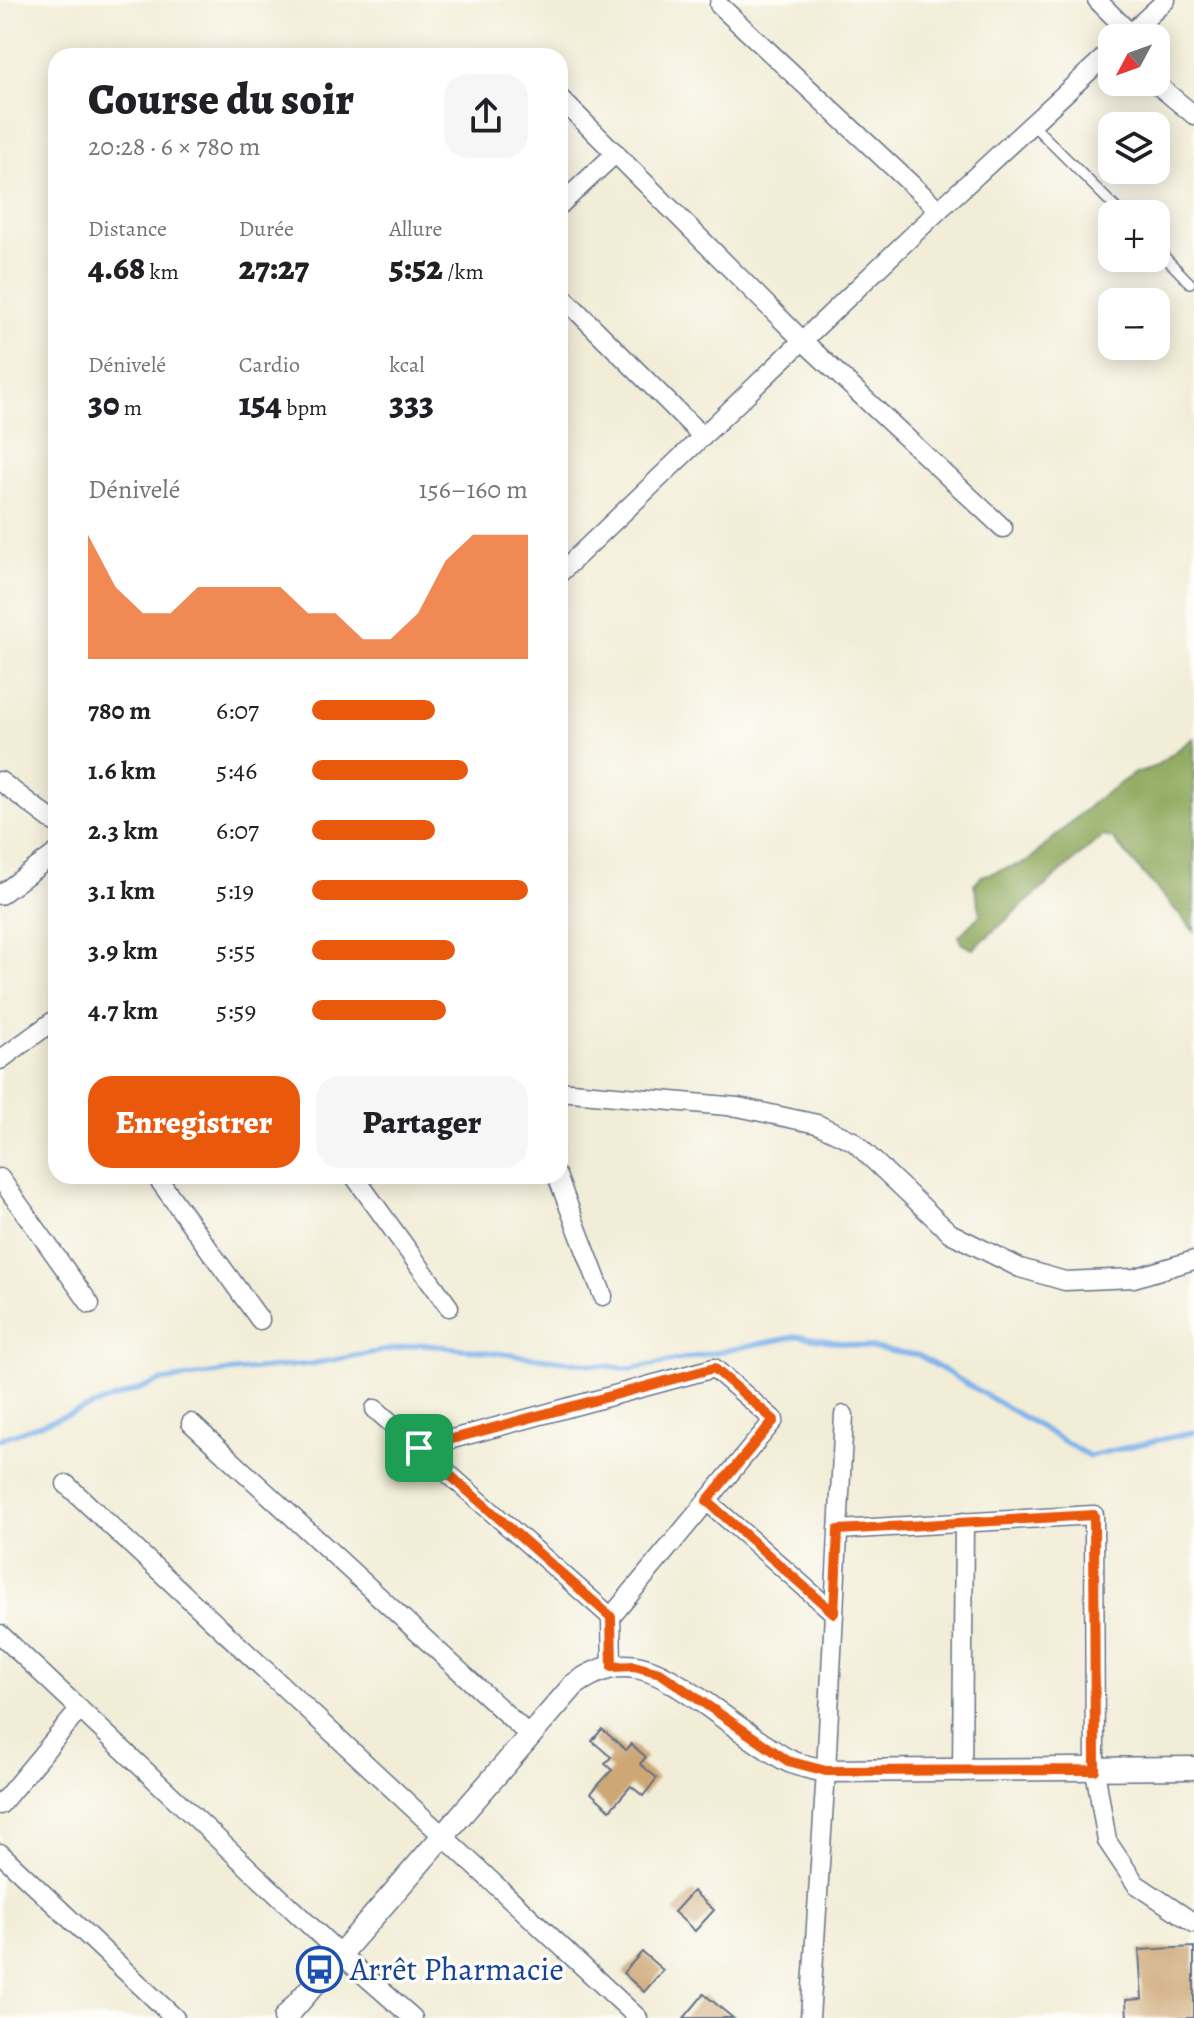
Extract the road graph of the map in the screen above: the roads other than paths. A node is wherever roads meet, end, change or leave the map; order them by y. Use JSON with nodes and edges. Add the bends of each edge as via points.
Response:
{"nodes":[{"id":1,"x":1097,"y":0,"type":"edge"},
{"id":2,"x":1166,"y":0,"type":"edge"},
{"id":3,"x":719,"y":5,"type":"dead end"},
{"id":4,"x":1118,"y":24,"type":"edge"},
{"id":5,"x":1141,"y":24,"type":"edge"},
{"id":6,"x":1098,"y":63,"type":"edge"},
{"id":7,"x":1170,"y":95,"type":"edge"},
{"id":8,"x":568,"y":106,"type":"edge"},
{"id":9,"x":1194,"y":115,"type":"edge"},
{"id":10,"x":1032,"y":124,"type":"junction"},
{"id":11,"x":616,"y":153,"type":"junction"},
{"id":12,"x":568,"y":198,"type":"edge"},
{"id":13,"x":1108,"y":200,"type":"edge"},
{"id":14,"x":939,"y":210,"type":"junction"},
{"id":15,"x":1170,"y":262,"type":"edge"},
{"id":16,"x":1190,"y":283,"type":"dead end"},
{"id":17,"x":568,"y":302,"type":"edge"},
{"id":18,"x":803,"y":341,"type":"junction"},
{"id":19,"x":703,"y":437,"type":"junction"},
{"id":20,"x":1003,"y":528,"type":"dead end"},
{"id":21,"x":568,"y":565,"type":"edge"},
{"id":22,"x":0,"y":781,"type":"edge"},
{"id":23,"x":48,"y":817,"type":"edge"},
{"id":24,"x":48,"y":859,"type":"edge"},
{"id":25,"x":0,"y":895,"type":"edge"},
{"id":26,"x":48,"y":1031,"type":"edge"},
{"id":27,"x":0,"y":1060,"type":"edge"},
{"id":28,"x":568,"y":1092,"type":"edge"},
{"id":29,"x":0,"y":1178,"type":"edge"},
{"id":30,"x":162,"y":1184,"type":"edge"},
{"id":31,"x":360,"y":1184,"type":"edge"},
{"id":32,"x":560,"y":1184,"type":"edge"},
{"id":33,"x":1194,"y":1260,"type":"edge"},
{"id":34,"x":603,"y":1296,"type":"dead end"},
{"id":35,"x":90,"y":1304,"type":"dead end"},
{"id":36,"x":449,"y":1307,"type":"dead end"},
{"id":37,"x":260,"y":1320,"type":"dead end"},
{"id":38,"x":375,"y":1409,"type":"dead end"},
{"id":39,"x":844,"y":1415,"type":"dead end"},
{"id":40,"x":191,"y":1423,"type":"dead end"},
{"id":41,"x":419,"y":1448,"type":"junction"},
{"id":42,"x":66,"y":1484,"type":"dead end"},
{"id":43,"x":707,"y":1501,"type":"junction"},
{"id":44,"x":964,"y":1522,"type":"junction"},
{"id":45,"x":838,"y":1530,"type":"junction"},
{"id":46,"x":834,"y":1613,"type":"junction"},
{"id":47,"x":611,"y":1617,"type":"junction"},
{"id":48,"x":0,"y":1634,"type":"edge"},
{"id":49,"x":612,"y":1667,"type":"junction"},
{"id":50,"x":80,"y":1709,"type":"junction"},
{"id":51,"x":530,"y":1736,"type":"junction"},
{"id":52,"x":1194,"y":1768,"type":"edge"},
{"id":53,"x":1095,"y":1770,"type":"junction"},
{"id":54,"x":826,"y":1771,"type":"junction"},
{"id":55,"x":962,"y":1772,"type":"junction"},
{"id":56,"x":0,"y":1805,"type":"edge"},
{"id":57,"x":444,"y":1836,"type":"junction"},
{"id":58,"x":0,"y":1853,"type":"edge"},
{"id":59,"x":1194,"y":1923,"type":"edge"},
{"id":60,"x":340,"y":1954,"type":"junction"},
{"id":61,"x":175,"y":2018,"type":"edge"},
{"id":62,"x":285,"y":2018,"type":"edge"},
{"id":63,"x":413,"y":2018,"type":"edge"},
{"id":64,"x":638,"y":2018,"type":"edge"},
{"id":65,"x":810,"y":2018,"type":"edge"}],
"edges":[{"from":1,"to":4,"type":"street"},
{"from":2,"to":5,"type":"street"},
{"from":3,"to":14,"type":"street"},
{"from":6,"to":10,"type":"street"},
{"from":7,"to":9,"type":"street"},
{"from":8,"to":11,"type":"street"},
{"from":10,"to":13,"type":"lane"},
{"from":10,"to":14,"type":"street"},
{"from":11,"to":12,"type":"street"},
{"from":11,"to":18,"type":"street"},
{"from":14,"to":18,"type":"street"},
{"from":15,"to":16,"type":"lane"},
{"from":17,"to":19,"type":"street"},
{"from":18,"to":19,"type":"street"},
{"from":18,"to":20,"type":"street"},
{"from":19,"to":21,"type":"street"},
{"from":22,"to":23,"type":"street"},
{"from":24,"to":25,"type":"street"},
{"from":26,"to":27,"type":"street"},
{"from":28,"to":33,"type":"street","via":[[738,1107],[817,1124],[853,1141],[950,1233],[1020,1268],[1065,1281],[1134,1278]]},
{"from":29,"to":35,"type":"street"},
{"from":30,"to":37,"type":"street"},
{"from":31,"to":36,"type":"street"},
{"from":32,"to":34,"type":"street"},
{"from":38,"to":41,"type":"street"},
{"from":39,"to":45,"type":"street"},
{"from":40,"to":51,"type":"street"},
{"from":41,"to":43,"type":"street","via":[[714,1368],[774,1420]]},
{"from":41,"to":47,"type":"street"},
{"from":42,"to":57,"type":"street"},
{"from":43,"to":46,"type":"street"},
{"from":43,"to":47,"type":"street"},
{"from":44,"to":45,"type":"street"},
{"from":44,"to":53,"type":"street","via":[[1094,1515]]},
{"from":44,"to":55,"type":"street"},
{"from":45,"to":46,"type":"street"},
{"from":46,"to":54,"type":"street"},
{"from":47,"to":49,"type":"street"},
{"from":48,"to":50,"type":"street"},
{"from":49,"to":51,"type":"street","via":[[574,1685]]},
{"from":49,"to":54,"type":"street","via":[[660,1673],[788,1761]]},
{"from":50,"to":56,"type":"street"},
{"from":50,"to":60,"type":"street"},
{"from":51,"to":57,"type":"street"},
{"from":52,"to":53,"type":"street"},
{"from":53,"to":55,"type":"street"},
{"from":53,"to":59,"type":"street","via":[[1107,1841],[1136,1884]]},
{"from":54,"to":55,"type":"street"},
{"from":54,"to":65,"type":"street"},
{"from":57,"to":60,"type":"street"},
{"from":57,"to":64,"type":"street"},
{"from":58,"to":61,"type":"street"},
{"from":60,"to":62,"type":"street"},
{"from":60,"to":63,"type":"street"}]}
